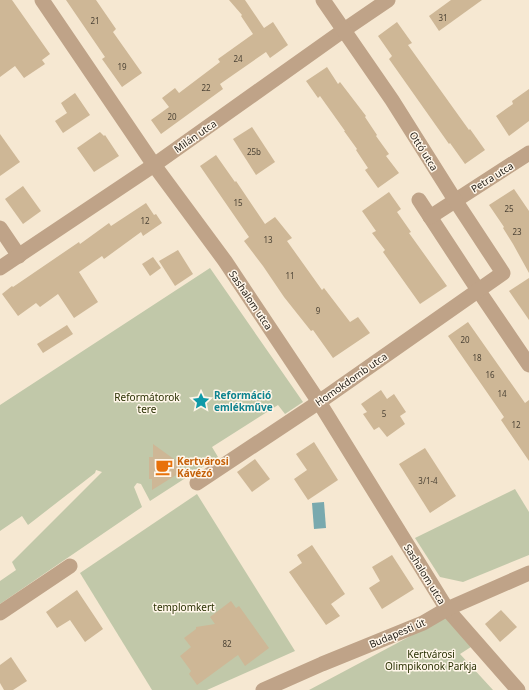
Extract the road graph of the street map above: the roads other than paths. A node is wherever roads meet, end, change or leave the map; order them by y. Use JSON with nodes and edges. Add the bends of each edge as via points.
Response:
{"nodes":[{"id":1,"x":42,"y":0,"type":"edge"},
{"id":2,"x":323,"y":0,"type":"edge"},
{"id":3,"x":388,"y":0,"type":"edge"},
{"id":4,"x":344,"y":30,"type":"junction"},
{"id":5,"x":529,"y":153,"type":"edge"},
{"id":6,"x":154,"y":165,"type":"junction"},
{"id":7,"x":419,"y":200,"type":"dead end"},
{"id":8,"x":455,"y":200,"type":"junction"},
{"id":9,"x":430,"y":217,"type":"junction"},
{"id":10,"x":0,"y":228,"type":"edge"},
{"id":11,"x":19,"y":256,"type":"junction"},
{"id":12,"x":0,"y":268,"type":"edge"},
{"id":13,"x":503,"y":273,"type":"joint"},
{"id":14,"x":478,"y":290,"type":"junction"},
{"id":15,"x":529,"y":365,"type":"edge"},
{"id":16,"x":319,"y":402,"type":"junction"},
{"id":17,"x":197,"y":483,"type":"dead end"},
{"id":18,"x":70,"y":566,"type":"dead end"},
{"id":19,"x":529,"y":573,"type":"edge"},
{"id":20,"x":447,"y":609,"type":"junction"},
{"id":21,"x":0,"y":613,"type":"edge"},
{"id":22,"x":263,"y":690,"type":"edge"},
{"id":23,"x":518,"y":690,"type":"edge"}],
"edges":[{"from":1,"to":6,"type":"street","name":"Sashalom utca"},
{"from":2,"to":4,"type":"street","name":"Ottó utca"},
{"from":3,"to":4,"type":"street","name":"Milán utca"},
{"from":4,"to":6,"type":"street","name":"Milán utca"},
{"from":4,"to":8,"type":"street","name":"Ottó utca"},
{"from":5,"to":8,"type":"street","name":"Petra utca"},
{"from":6,"to":11,"type":"street","name":"Milán utca"},
{"from":6,"to":16,"type":"street","name":"Sashalom utca","via":[[225,261]]},
{"from":7,"to":9,"type":"street"},
{"from":8,"to":9,"type":"street","name":"Petra utca"},
{"from":8,"to":13,"type":"street","name":"Ottó utca"},
{"from":9,"to":14,"type":"street"},
{"from":10,"to":11,"type":"street"},
{"from":11,"to":12,"type":"street","name":"Milán utca"},
{"from":13,"to":14,"type":"street","name":"Homokdomb utca"},
{"from":14,"to":15,"type":"street"},
{"from":14,"to":16,"type":"street","name":"Homokdomb utca"},
{"from":16,"to":17,"type":"street","name":"Homokdomb utca"},
{"from":16,"to":20,"type":"street","name":"Sashalom utca"},
{"from":18,"to":21,"type":"street"},
{"from":19,"to":20,"type":"street","name":"Budapesti út"},
{"from":20,"to":22,"type":"street","name":"Budapesti út","via":[[423,623]]},
{"from":20,"to":23,"type":"street","name":"Sashalom utca"}]}
